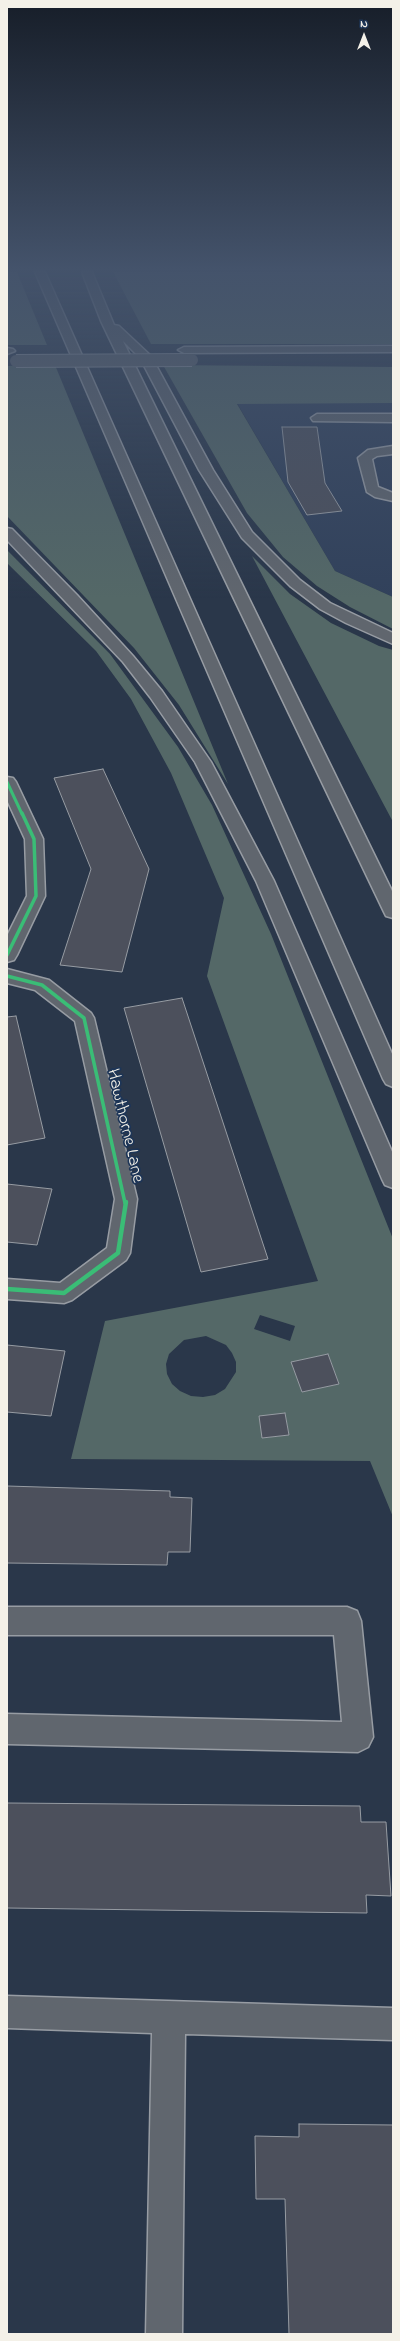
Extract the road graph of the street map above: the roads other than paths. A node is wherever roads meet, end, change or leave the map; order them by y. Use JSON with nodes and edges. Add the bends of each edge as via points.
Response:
{"nodes":[{"id":1,"x":88,"y":381,"type":"edge"},
{"id":2,"x":136,"y":381,"type":"edge"},
{"id":3,"x":159,"y":381,"type":"edge"},
{"id":4,"x":317,"y":418,"type":"dead end"},
{"id":5,"x":393,"y":418,"type":"edge"},
{"id":6,"x":393,"y":450,"type":"edge"},
{"id":7,"x":393,"y":497,"type":"edge"},
{"id":8,"x":7,"y":532,"type":"edge"},
{"id":9,"x":393,"y":639,"type":"edge"},
{"id":10,"x":7,"y":782,"type":"edge"},
{"id":11,"x":393,"y":912,"type":"edge"},
{"id":12,"x":7,"y":955,"type":"edge"},
{"id":13,"x":7,"y":976,"type":"edge"},
{"id":14,"x":393,"y":1078,"type":"edge"},
{"id":15,"x":393,"y":1179,"type":"edge"},
{"id":16,"x":7,"y":1289,"type":"edge"},
{"id":17,"x":7,"y":1621,"type":"edge"},
{"id":18,"x":7,"y":1729,"type":"edge"},
{"id":19,"x":7,"y":2012,"type":"edge"},
{"id":20,"x":170,"y":2017,"type":"junction"},
{"id":21,"x":393,"y":2024,"type":"edge"},
{"id":22,"x":164,"y":2334,"type":"edge"}],
"edges":[{"from":1,"to":14,"type":"main road"},
{"from":2,"to":11,"type":"main road"},
{"from":3,"to":9,"type":"main road","via":[[206,470],[247,536],[295,583],[325,606]]},
{"from":4,"to":5,"type":"main road"},
{"from":6,"to":7,"type":"main road","via":[[373,453],[365,458],[372,489]]},
{"from":8,"to":15,"type":"main road","via":[[128,659],[156,694],[203,762],[265,881]]},
{"from":10,"to":12,"type":"main road","via":[[34,839],[36,896]]},
{"from":13,"to":16,"type":"main road","name":"Hawthorne Lane","via":[[42,985],[84,1018],[126,1199],[118,1253],[64,1293]]},
{"from":17,"to":18,"type":"main road","via":[[347,1621],[358,1737]]},
{"from":19,"to":20,"type":"main road"},
{"from":20,"to":21,"type":"main road"},
{"from":20,"to":22,"type":"main road"}]}
